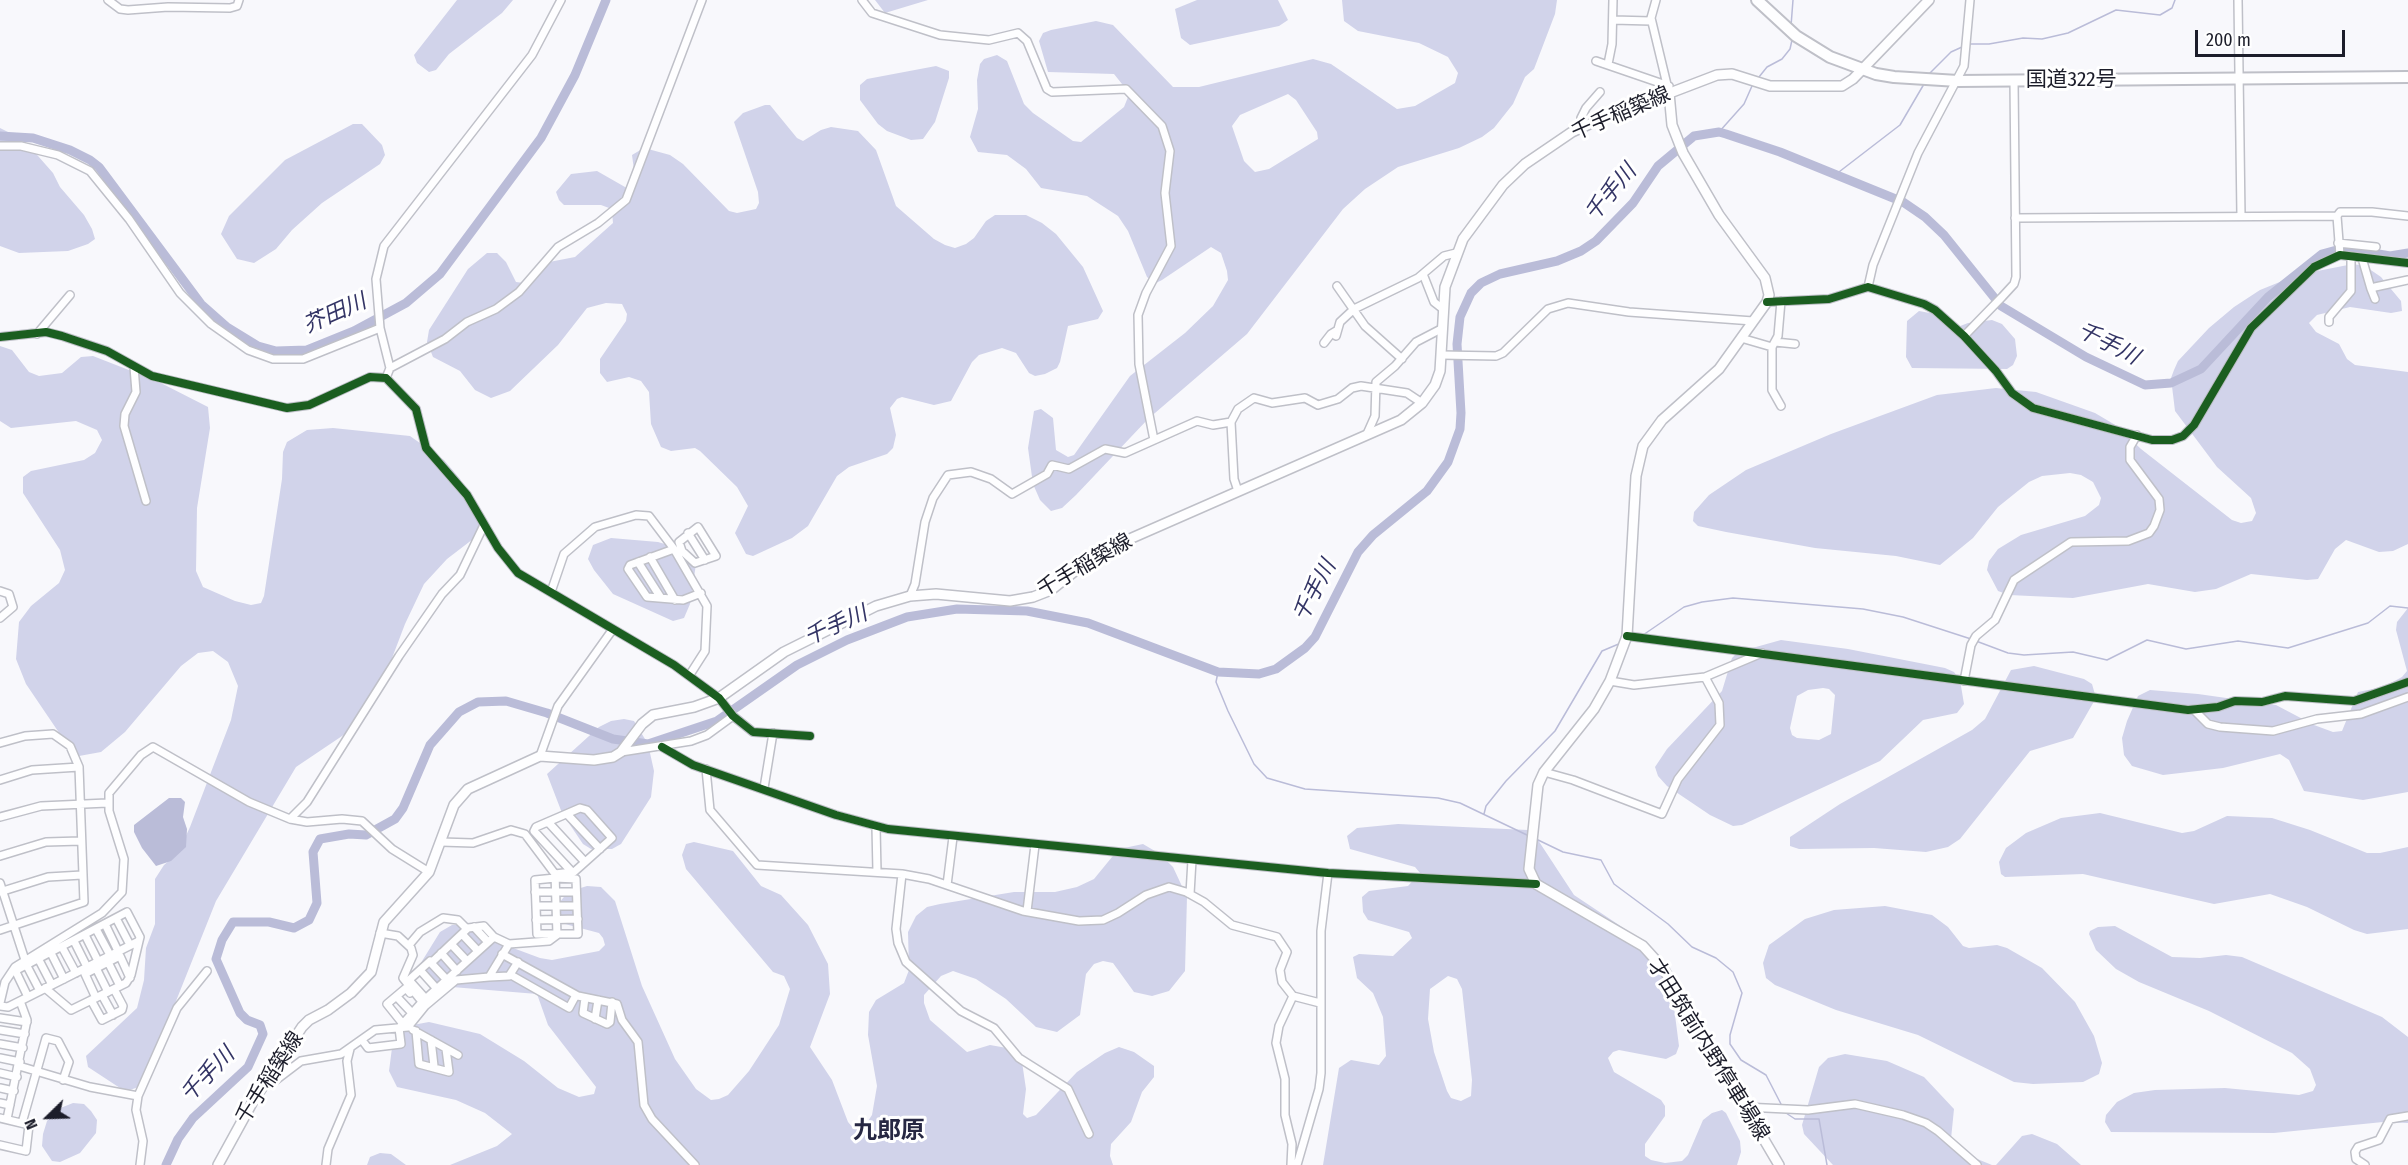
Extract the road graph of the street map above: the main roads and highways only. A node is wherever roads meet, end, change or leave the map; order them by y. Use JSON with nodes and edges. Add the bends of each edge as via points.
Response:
{"nodes":[{"id":1,"x":1757,"y":0,"type":"edge"},
{"id":2,"x":1929,"y":0,"type":"edge"},
{"id":3,"x":1863,"y":70,"type":"junction"},
{"id":4,"x":2408,"y":77,"type":"edge"},
{"id":5,"x":1669,"y":89,"type":"junction"},
{"id":6,"x":218,"y":1165,"type":"edge"},
{"id":7,"x":1779,"y":1165,"type":"edge"}],
"edges":[{"from":1,"to":3,"type":"highway","name":"国道322号","via":[[1796,36],[1830,57]]},
{"from":2,"to":3,"type":"main road","name":"千手稲築線"},
{"from":3,"to":4,"type":"highway","name":"国道322号","via":[[1894,77],[1958,81]]},
{"from":3,"to":5,"type":"main road","name":"千手稲築線","via":[[1842,86],[1770,86],[1732,74]]},
{"from":5,"to":6,"type":"main road","name":"千手稲築線","via":[[1653,102],[1583,127],[1525,164],[1503,185],[1463,239],[1448,272],[1441,329],[1446,355],[1435,385],[1422,403],[1401,420],[1125,541],[1090,559],[1051,590],[1010,601],[936,594],[910,596],[876,606],[784,652],[720,700],[653,715],[613,757],[594,760],[540,756],[468,789],[454,805],[429,872],[384,922],[371,972],[351,993],[309,1020],[237,1127]]},
{"from":5,"to":7,"type":"main road","name":"才田筑前内野停車場線","via":[[1683,153],[1719,215],[1765,278],[1769,286],[1767,302],[1719,369],[1662,420],[1642,446],[1636,476],[1627,636],[1610,681],[1594,709],[1544,772],[1535,797],[1529,869],[1536,884],[1609,925],[1649,954],[1670,979]]}]}
